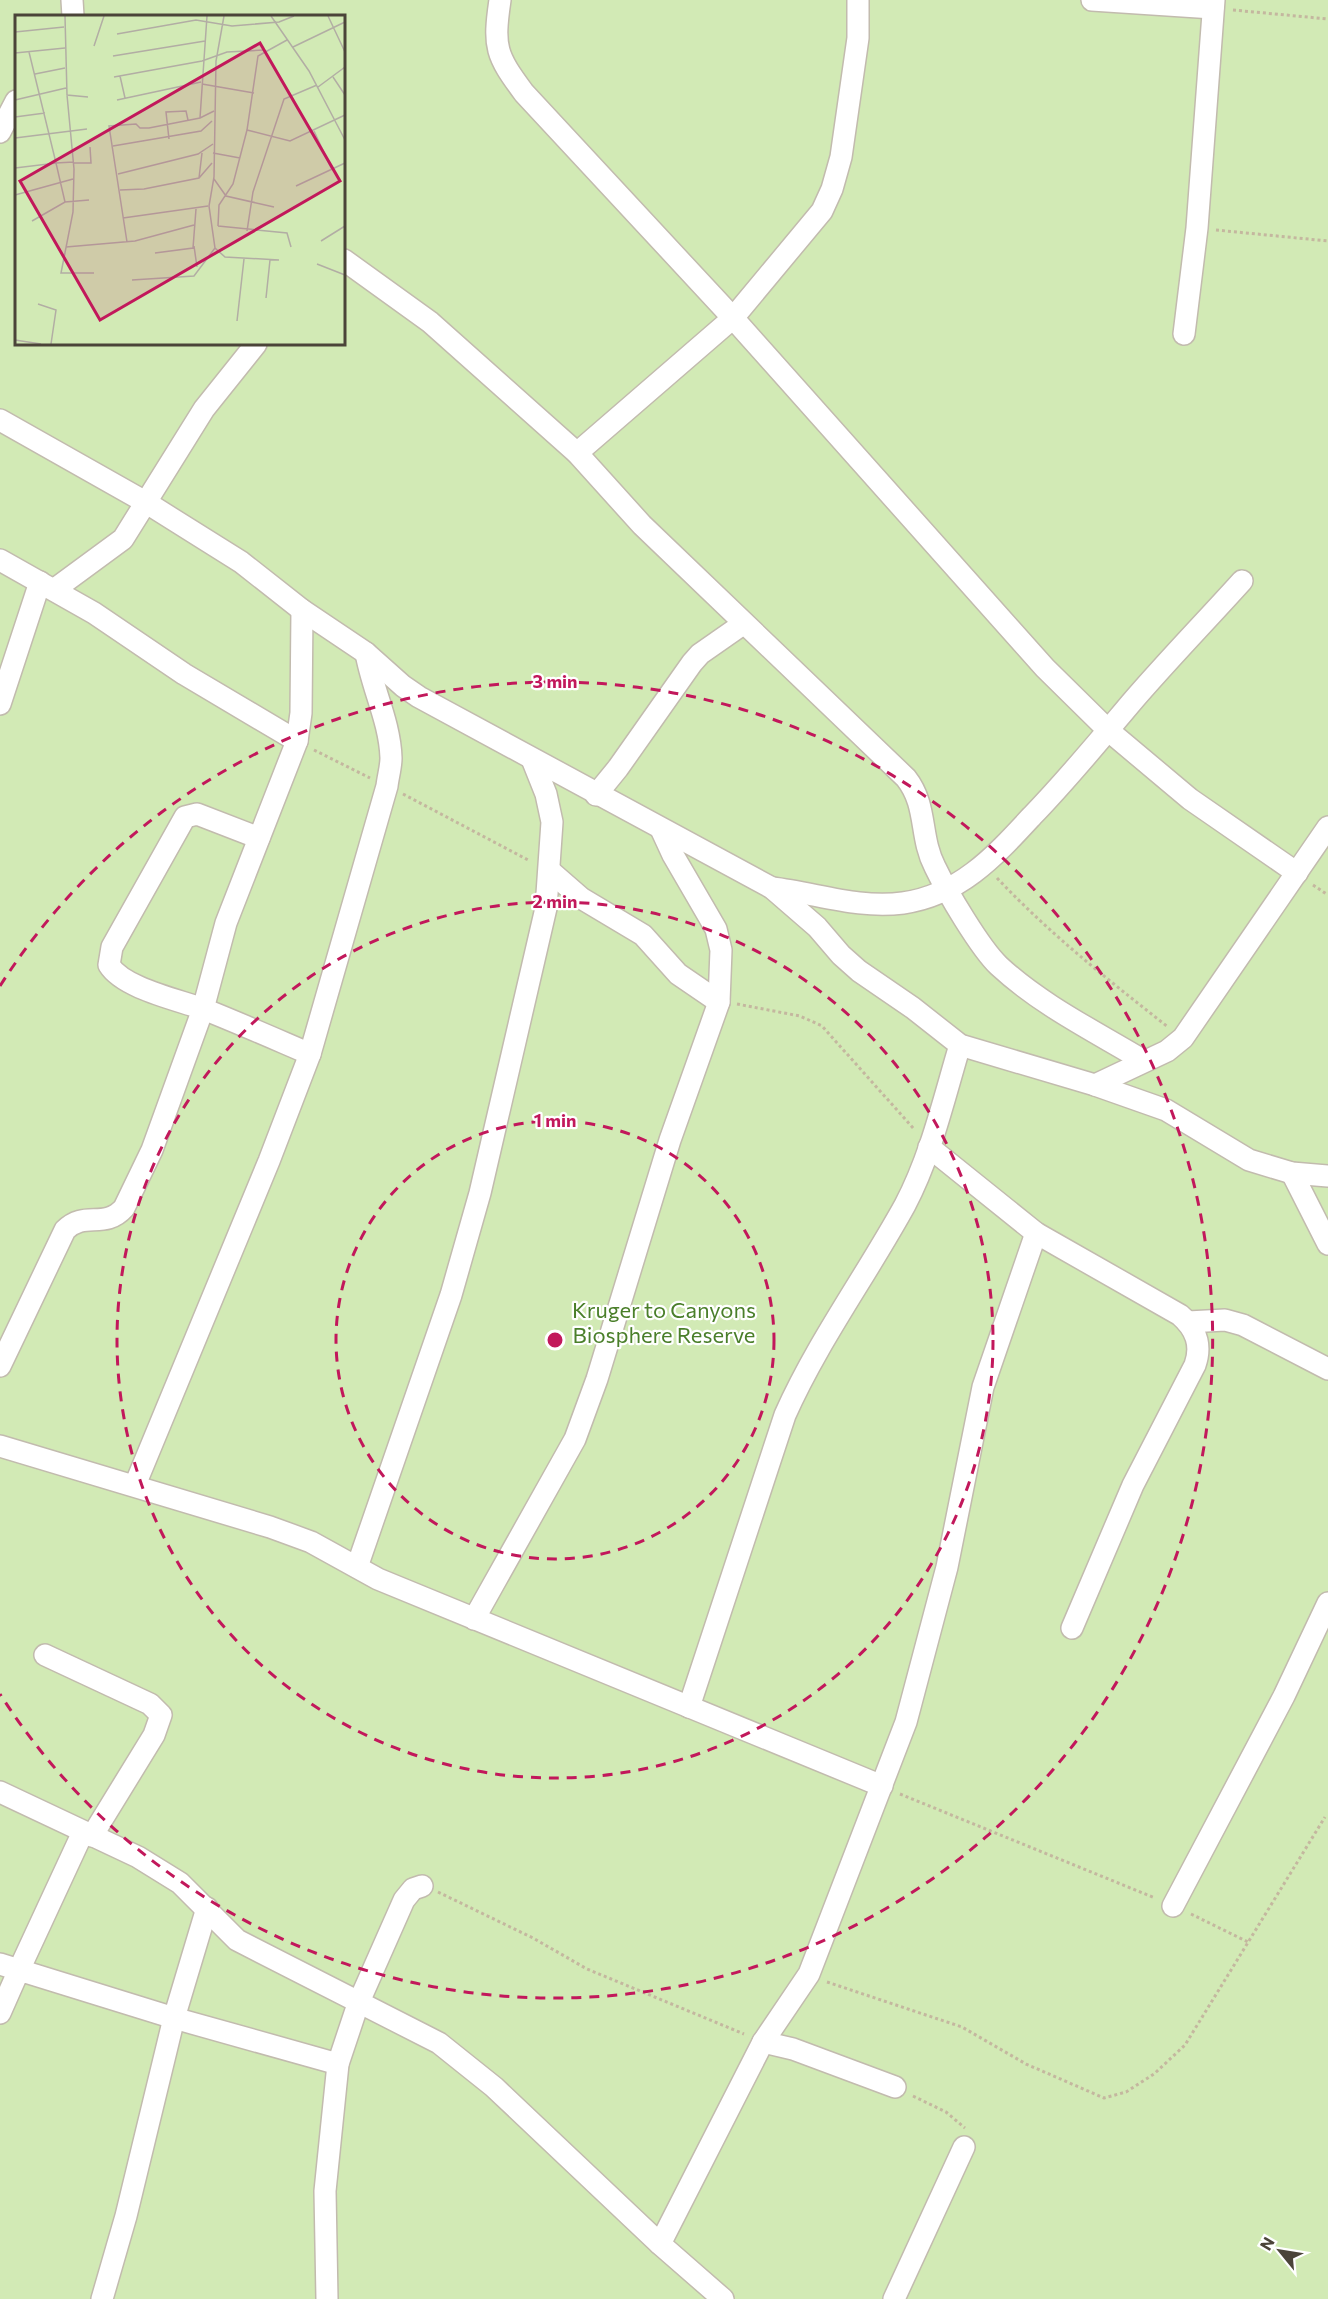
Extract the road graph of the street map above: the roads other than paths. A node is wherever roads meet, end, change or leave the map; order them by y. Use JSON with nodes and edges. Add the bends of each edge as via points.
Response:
{"nodes":[{"id":1,"x":500,"y":0,"type":"edge"},
{"id":2,"x":858,"y":0,"type":"edge"},
{"id":3,"x":1092,"y":0,"type":"edge"},
{"id":4,"x":1213,"y":4,"type":"edge"},
{"id":5,"x":15,"y":103,"type":"edge"},
{"id":6,"x":0,"y":132,"type":"edge"},
{"id":7,"x":345,"y":261,"type":"edge"},
{"id":8,"x":733,"y":318,"type":"junction"},
{"id":9,"x":1184,"y":334,"type":"dead end"},
{"id":10,"x":255,"y":345,"type":"edge"},
{"id":11,"x":0,"y":420,"type":"edge"},
{"id":12,"x":577,"y":453,"type":"junction"},
{"id":13,"x":147,"y":503,"type":"junction"},
{"id":14,"x":0,"y":560,"type":"edge"},
{"id":15,"x":1242,"y":581,"type":"dead end"},
{"id":16,"x":48,"y":586,"type":"junction"},
{"id":17,"x":303,"y":610,"type":"junction"},
{"id":18,"x":743,"y":624,"type":"junction"},
{"id":19,"x":366,"y":653,"type":"junction"},
{"id":20,"x":0,"y":704,"type":"edge"},
{"id":21,"x":1109,"y":731,"type":"junction"},
{"id":22,"x":297,"y":741,"type":"junction"},
{"id":23,"x":532,"y":759,"type":"junction"},
{"id":24,"x":596,"y":795,"type":"junction"},
{"id":25,"x":1328,"y":827,"type":"edge"},
{"id":26,"x":661,"y":829,"type":"junction"},
{"id":27,"x":259,"y":838,"type":"junction"},
{"id":28,"x":550,"y":871,"type":"junction"},
{"id":29,"x":1297,"y":873,"type":"junction"},
{"id":30,"x":772,"y":888,"type":"junction"},
{"id":31,"x":949,"y":890,"type":"junction"},
{"id":32,"x":719,"y":1002,"type":"junction"},
{"id":33,"x":203,"y":1009,"type":"junction"},
{"id":34,"x":960,"y":1045,"type":"junction"},
{"id":35,"x":310,"y":1054,"type":"junction"},
{"id":36,"x":1144,"y":1061,"type":"junction"},
{"id":37,"x":1095,"y":1085,"type":"junction"},
{"id":38,"x":929,"y":1147,"type":"junction"},
{"id":39,"x":1292,"y":1173,"type":"junction"},
{"id":40,"x":1328,"y":1176,"type":"edge"},
{"id":41,"x":1036,"y":1233,"type":"junction"},
{"id":42,"x":1328,"y":1244,"type":"edge"},
{"id":43,"x":1188,"y":1322,"type":"junction"},
{"id":44,"x":0,"y":1366,"type":"edge"},
{"id":45,"x":1328,"y":1369,"type":"edge"},
{"id":46,"x":0,"y":1446,"type":"edge"},
{"id":47,"x":135,"y":1485,"type":"junction"},
{"id":48,"x":357,"y":1567,"type":"junction"},
{"id":49,"x":1328,"y":1603,"type":"edge"},
{"id":50,"x":474,"y":1619,"type":"junction"},
{"id":51,"x":1072,"y":1628,"type":"dead end"},
{"id":52,"x":45,"y":1655,"type":"dead end"},
{"id":53,"x":689,"y":1707,"type":"junction"},
{"id":54,"x":882,"y":1786,"type":"junction"},
{"id":55,"x":0,"y":1792,"type":"edge"},
{"id":56,"x":88,"y":1834,"type":"junction"},
{"id":57,"x":422,"y":1886,"type":"road end"},
{"id":58,"x":1173,"y":1906,"type":"road end"},
{"id":59,"x":207,"y":1908,"type":"junction"},
{"id":60,"x":9,"y":1967,"type":"edge"},
{"id":61,"x":358,"y":2004,"type":"junction"},
{"id":62,"x":0,"y":2013,"type":"edge"},
{"id":63,"x":174,"y":2018,"type":"junction"},
{"id":64,"x":763,"y":2042,"type":"junction"},
{"id":65,"x":338,"y":2064,"type":"junction"},
{"id":66,"x":895,"y":2087,"type":"road end"},
{"id":67,"x":964,"y":2147,"type":"road end"},
{"id":68,"x":660,"y":2244,"type":"junction"},
{"id":69,"x":102,"y":2299,"type":"edge"},
{"id":70,"x":327,"y":2299,"type":"edge"},
{"id":71,"x":723,"y":2299,"type":"edge"},
{"id":72,"x":894,"y":2299,"type":"edge"}],
"edges":[{"from":1,"to":8,"type":"street","via":[[496,46],[502,63],[524,93]]},
{"from":2,"to":8,"type":"street","via":[[858,38],[841,157],[832,189],[815,220]]},
{"from":3,"to":4,"type":"street"},
{"from":4,"to":9,"type":"street","via":[[1197,228]]},
{"from":5,"to":6,"type":"street"},
{"from":7,"to":12,"type":"street","via":[[430,322]]},
{"from":8,"to":12,"type":"street"},
{"from":8,"to":21,"type":"street","via":[[1045,668]]},
{"from":10,"to":13,"type":"street","via":[[204,409]]},
{"from":11,"to":13,"type":"street"},
{"from":12,"to":18,"type":"street","via":[[642,525]]},
{"from":13,"to":16,"type":"street","via":[[123,539]]},
{"from":13,"to":17,"type":"street","via":[[241,562]]},
{"from":14,"to":16,"type":"street"},
{"from":15,"to":21,"type":"street"},
{"from":16,"to":20,"type":"street"},
{"from":16,"to":22,"type":"street","via":[[184,675]]},
{"from":17,"to":19,"type":"street"},
{"from":17,"to":22,"type":"street","via":[[302,713]]},
{"from":18,"to":24,"type":"street","via":[[692,663]]},
{"from":18,"to":31,"type":"street","via":[[916,790],[928,854]]},
{"from":19,"to":23,"type":"street","via":[[419,697]]},
{"from":19,"to":35,"type":"street","via":[[391,759],[387,786]]},
{"from":21,"to":29,"type":"street","via":[[1190,799]]},
{"from":21,"to":31,"type":"street","via":[[986,865]]},
{"from":22,"to":27,"type":"street"},
{"from":23,"to":24,"type":"street"},
{"from":23,"to":28,"type":"street","via":[[550,809]]},
{"from":24,"to":26,"type":"street"},
{"from":25,"to":29,"type":"street"},
{"from":26,"to":30,"type":"street"},
{"from":26,"to":32,"type":"street","via":[[716,929],[722,950]]},
{"from":27,"to":33,"type":"street","via":[[226,923]]},
{"from":27,"to":33,"type":"street","via":[[197,813],[185,817],[108,959],[112,970],[154,993]]},
{"from":28,"to":32,"type":"street","via":[[581,898],[643,935],[678,974]]},
{"from":28,"to":48,"type":"street","via":[[546,908],[480,1193],[451,1295]]},
{"from":29,"to":36,"type":"street","via":[[1183,1038],[1167,1051]]},
{"from":30,"to":31,"type":"street","via":[[877,904],[904,903]]},
{"from":30,"to":34,"type":"street","via":[[817,927],[853,966]]},
{"from":31,"to":36,"type":"street","via":[[998,965]]},
{"from":32,"to":50,"type":"street","via":[[670,1140],[597,1379],[574,1439]]},
{"from":33,"to":35,"type":"street"},
{"from":33,"to":44,"type":"street","via":[[152,1150],[124,1208],[111,1219],[84,1219],[72,1222],[65,1230]]},
{"from":34,"to":37,"type":"street"},
{"from":34,"to":38,"type":"street"},
{"from":35,"to":47,"type":"street"},
{"from":36,"to":37,"type":"street"},
{"from":37,"to":39,"type":"street","via":[[1166,1110],[1249,1160]]},
{"from":38,"to":41,"type":"street"},
{"from":38,"to":53,"type":"street","via":[[905,1203],[803,1375],[785,1415]]},
{"from":39,"to":40,"type":"street"},
{"from":39,"to":42,"type":"street"},
{"from":41,"to":43,"type":"street"},
{"from":41,"to":54,"type":"street","via":[[983,1387],[931,1633],[906,1722]]},
{"from":43,"to":45,"type":"street","via":[[1226,1320],[1243,1325]]},
{"from":43,"to":51,"type":"street","via":[[1199,1344],[1195,1365],[1133,1485]]},
{"from":46,"to":47,"type":"street"},
{"from":47,"to":48,"type":"street","via":[[311,1542]]},
{"from":48,"to":50,"type":"street"},
{"from":49,"to":58,"type":"street","via":[[1284,1696]]},
{"from":50,"to":53,"type":"street"},
{"from":52,"to":56,"type":"street","via":[[150,1704],[160,1715],[154,1735]]},
{"from":53,"to":54,"type":"street"},
{"from":54,"to":64,"type":"street","via":[[809,1974]]},
{"from":55,"to":56,"type":"street"},
{"from":56,"to":59,"type":"street","via":[[138,1857],[180,1883]]},
{"from":56,"to":60,"type":"street"},
{"from":57,"to":61,"type":"street","via":[[413,1889],[404,1900]]},
{"from":59,"to":61,"type":"street","via":[[237,1940]]},
{"from":59,"to":63,"type":"street"},
{"from":60,"to":62,"type":"street"},
{"from":60,"to":63,"type":"street"},
{"from":61,"to":65,"type":"street"},
{"from":61,"to":68,"type":"street","via":[[439,2043],[460,2059]]},
{"from":63,"to":65,"type":"street"},
{"from":63,"to":69,"type":"street"},
{"from":64,"to":66,"type":"street","via":[[793,2049]]},
{"from":64,"to":68,"type":"street"},
{"from":65,"to":70,"type":"street","via":[[325,2191]]},
{"from":67,"to":72,"type":"street"},
{"from":68,"to":71,"type":"street"}]}
